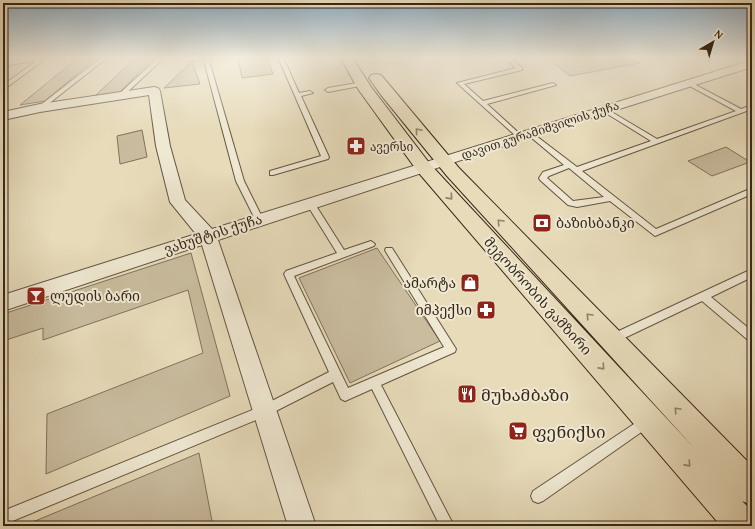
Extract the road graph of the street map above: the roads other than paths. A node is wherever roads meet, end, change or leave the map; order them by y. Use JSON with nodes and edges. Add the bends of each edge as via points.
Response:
{"nodes":[{"id":1,"x":12,"y":82,"type":"edge"},
{"id":2,"x":74,"y":82,"type":"edge"},
{"id":3,"x":135,"y":82,"type":"edge"},
{"id":4,"x":212,"y":82,"type":"edge"},
{"id":5,"x":291,"y":82,"type":"edge"},
{"id":6,"x":379,"y":82,"type":"edge"},
{"id":7,"x":466,"y":82,"type":"edge"},
{"id":8,"x":692,"y":82,"type":"edge"},
{"id":9,"x":688,"y":83,"type":"junction"},
{"id":10,"x":363,"y":84,"type":"joint"},
{"id":11,"x":553,"y":85,"type":"dead end"},
{"id":12,"x":3,"y":88,"type":"edge"},
{"id":13,"x":328,"y":90,"type":"dead end"},
{"id":14,"x":310,"y":93,"type":"dead end"},
{"id":15,"x":120,"y":96,"type":"junction"},
{"id":16,"x":298,"y":96,"type":"junction"},
{"id":17,"x":482,"y":103,"type":"junction"},
{"id":18,"x":752,"y":107,"type":"edge"},
{"id":19,"x":40,"y":108,"type":"junction"},
{"id":20,"x":603,"y":109,"type":"junction"},
{"id":21,"x":742,"y":111,"type":"junction"},
{"id":22,"x":3,"y":116,"type":"edge"},
{"id":23,"x":524,"y":134,"type":"junction"},
{"id":24,"x":655,"y":141,"type":"junction"},
{"id":25,"x":434,"y":165,"type":"junction"},
{"id":26,"x":570,"y":165,"type":"junction"},
{"id":27,"x":577,"y":170,"type":"junction"},
{"id":28,"x":273,"y":173,"type":"dead end"},
{"id":29,"x":752,"y":191,"type":"edge"},
{"id":30,"x":612,"y":198,"type":"junction"},
{"id":31,"x":310,"y":203,"type":"junction"},
{"id":32,"x":259,"y":219,"type":"junction"},
{"id":33,"x":208,"y":236,"type":"junction"},
{"id":34,"x":371,"y":244,"type":"dead end"},
{"id":35,"x":389,"y":250,"type":"dead end"},
{"id":36,"x":342,"y":254,"type":"junction"},
{"id":37,"x":752,"y":273,"type":"edge"},
{"id":38,"x":704,"y":297,"type":"junction"},
{"id":39,"x":3,"y":303,"type":"edge"},
{"id":40,"x":752,"y":337,"type":"edge"},
{"id":41,"x":611,"y":340,"type":"junction"},
{"id":42,"x":335,"y":374,"type":"junction"},
{"id":43,"x":374,"y":382,"type":"junction"},
{"id":44,"x":264,"y":411,"type":"junction"},
{"id":45,"x":648,"y":420,"type":"junction"},
{"id":46,"x":752,"y":489,"type":"edge"},
{"id":47,"x":538,"y":496,"type":"dead end"},
{"id":48,"x":3,"y":518,"type":"edge"},
{"id":49,"x":302,"y":526,"type":"edge"},
{"id":50,"x":447,"y":526,"type":"edge"},
{"id":51,"x":742,"y":526,"type":"edge"}],
"edges":[{"from":1,"to":12,"type":"lane"},
{"from":2,"to":19,"type":"lane"},
{"from":3,"to":15,"type":"lane"},
{"from":4,"to":32,"type":"lane","via":[[240,181]]},
{"from":5,"to":16,"type":"lane"},
{"from":25,"to":6,"type":"main road","name":"მეგობრობის გამზირი","one_way":true},
{"from":7,"to":17,"type":"lane","via":[[460,83]]},
{"from":8,"to":9,"type":"street","name":"დავით გურამიშვილის ქუჩა"},
{"from":9,"to":20,"type":"street","name":"დავით გურამიშვილის ქუჩა"},
{"from":9,"to":21,"type":"lane"},
{"from":10,"to":13,"type":"lane"},
{"from":10,"to":25,"type":"main road","name":"მეგობრობის გამზირი"},
{"from":11,"to":17,"type":"lane"},
{"from":14,"to":16,"type":"lane"},
{"from":15,"to":19,"type":"street"},
{"from":15,"to":33,"type":"street","via":[[154,91],[163,146],[178,202]]},
{"from":16,"to":28,"type":"lane","via":[[326,157]]},
{"from":17,"to":23,"type":"lane"},
{"from":18,"to":21,"type":"lane"},
{"from":19,"to":22,"type":"street"},
{"from":20,"to":23,"type":"street","name":"დავით გურამიშვილის ქუჩა"},
{"from":20,"to":24,"type":"lane"},
{"from":21,"to":24,"type":"lane"},
{"from":23,"to":25,"type":"street","name":"დავით გურამიშვილის ქუჩა"},
{"from":23,"to":26,"type":"lane"},
{"from":24,"to":27,"type":"lane"},
{"from":25,"to":31,"type":"street","name":"ვახუშტის ქუჩა"},
{"from":41,"to":25,"type":"main road","name":"მეგობრობის გამზირი","one_way":true},
{"from":25,"to":45,"type":"main road","name":"მეგობრობის გამზირი","one_way":true},
{"from":26,"to":27,"type":"lane"},
{"from":26,"to":30,"type":"lane","via":[[546,174],[543,178],[571,204]]},
{"from":27,"to":30,"type":"lane"},
{"from":29,"to":30,"type":"lane","via":[[655,233]]},
{"from":31,"to":32,"type":"street","name":"ვახუშტის ქუჩა"},
{"from":31,"to":36,"type":"lane"},
{"from":32,"to":33,"type":"street","name":"ვახუშტის ქუჩა"},
{"from":33,"to":39,"type":"street","name":"ვახუშტის ქუჩა"},
{"from":33,"to":44,"type":"street"},
{"from":34,"to":36,"type":"lane"},
{"from":35,"to":43,"type":"lane","via":[[451,349]]},
{"from":36,"to":42,"type":"lane","via":[[289,274]]},
{"from":37,"to":38,"type":"lane"},
{"from":38,"to":40,"type":"lane"},
{"from":38,"to":41,"type":"lane"},
{"from":46,"to":41,"type":"main road","name":"მეგობრობის გამზირი","one_way":true},
{"from":42,"to":43,"type":"lane","via":[[345,395]]},
{"from":42,"to":44,"type":"lane"},
{"from":43,"to":50,"type":"lane"},
{"from":44,"to":48,"type":"lane"},
{"from":44,"to":49,"type":"street"},
{"from":45,"to":47,"type":"lane"},
{"from":45,"to":51,"type":"main road","name":"მეგობრობის გამზირი","one_way":true}]}
